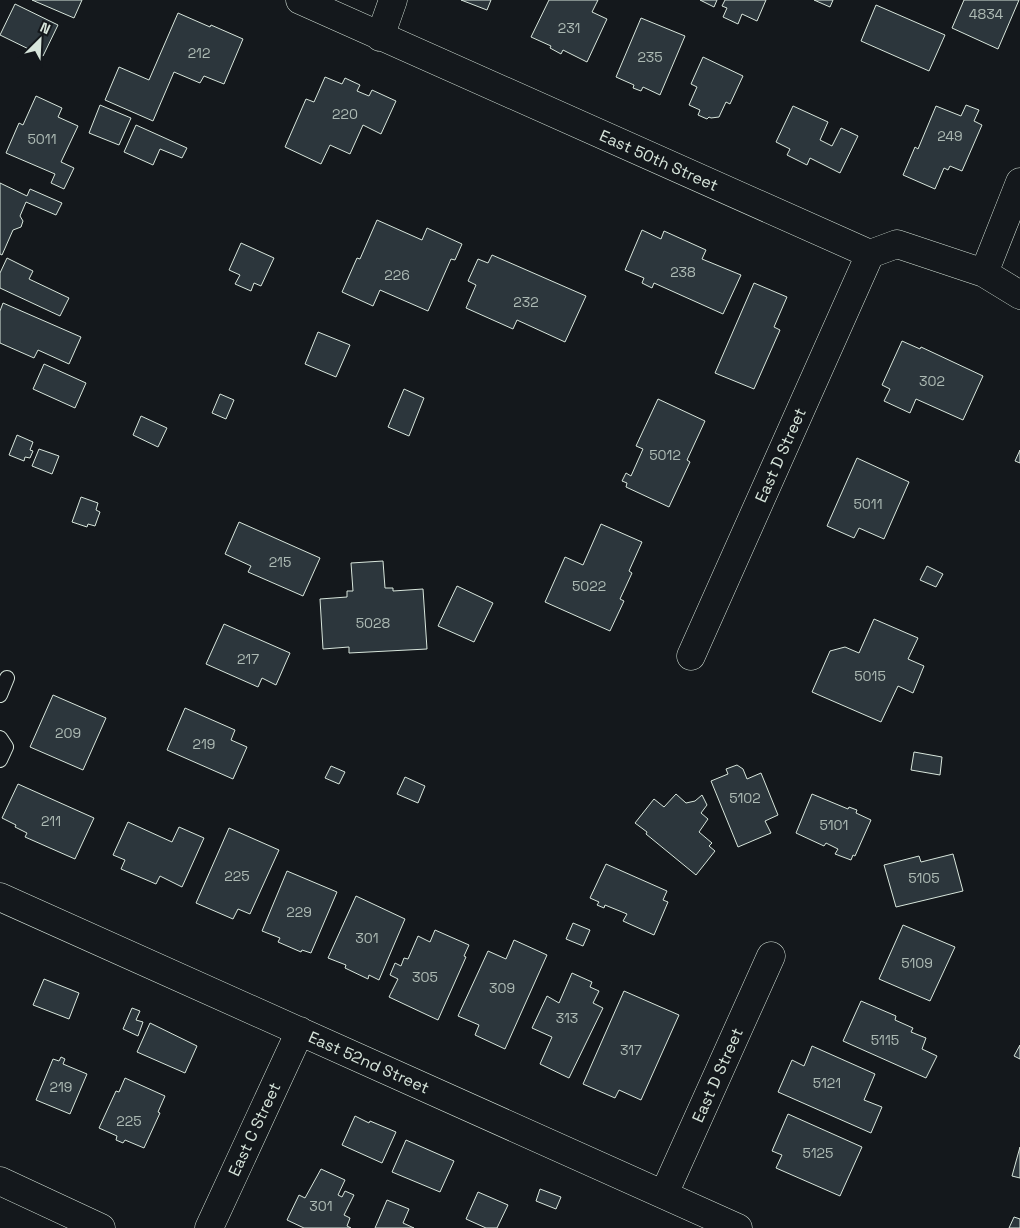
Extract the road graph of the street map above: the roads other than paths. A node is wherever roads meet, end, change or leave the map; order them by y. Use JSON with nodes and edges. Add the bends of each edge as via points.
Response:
{"nodes":[{"id":1,"x":300,"y":0,"type":"edge"},
{"id":2,"x":393,"y":0,"type":"edge"},
{"id":3,"x":380,"y":37,"type":"junction"},
{"id":4,"x":1020,"y":182,"type":"edge"},
{"id":5,"x":870,"y":254,"type":"junction"},
{"id":6,"x":984,"y":273,"type":"junction"},
{"id":7,"x":1020,"y":295,"type":"edge"},
{"id":8,"x":691,"y":656,"type":"dead end"},
{"id":9,"x":7,"y":678,"type":"dead end"},
{"id":10,"x":0,"y":695,"type":"edge"},
{"id":11,"x":0,"y":738,"type":"edge"},
{"id":12,"x":0,"y":760,"type":"edge"},
{"id":13,"x":0,"y":896,"type":"edge"},
{"id":14,"x":770,"y":956,"type":"dead end"},
{"id":15,"x":300,"y":1031,"type":"junction"},
{"id":16,"x":0,"y":1181,"type":"edge"},
{"id":17,"x":664,"y":1194,"type":"junction"},
{"id":18,"x":101,"y":1228,"type":"edge"},
{"id":19,"x":209,"y":1228,"type":"edge"},
{"id":20,"x":738,"y":1228,"type":"edge"}],
"edges":[{"from":1,"to":3,"type":"street","name":"East 50th Street"},
{"from":2,"to":3,"type":"street"},
{"from":3,"to":5,"type":"street","name":"East 50th Street"},
{"from":4,"to":6,"type":"street"},
{"from":5,"to":6,"type":"street","via":[[897,244]]},
{"from":5,"to":8,"type":"street","name":"East D Street"},
{"from":6,"to":7,"type":"street"},
{"from":9,"to":10,"type":"lane"},
{"from":11,"to":12,"type":"lane","via":[[6,747]]},
{"from":13,"to":15,"type":"street","name":"East 52nd Street"},
{"from":14,"to":17,"type":"street","name":"East D Street"},
{"from":15,"to":17,"type":"street","name":"East 52nd Street"},
{"from":15,"to":19,"type":"street","name":"East C Street"},
{"from":16,"to":18,"type":"street"},
{"from":17,"to":20,"type":"street","name":"East 52nd Street"}]}
